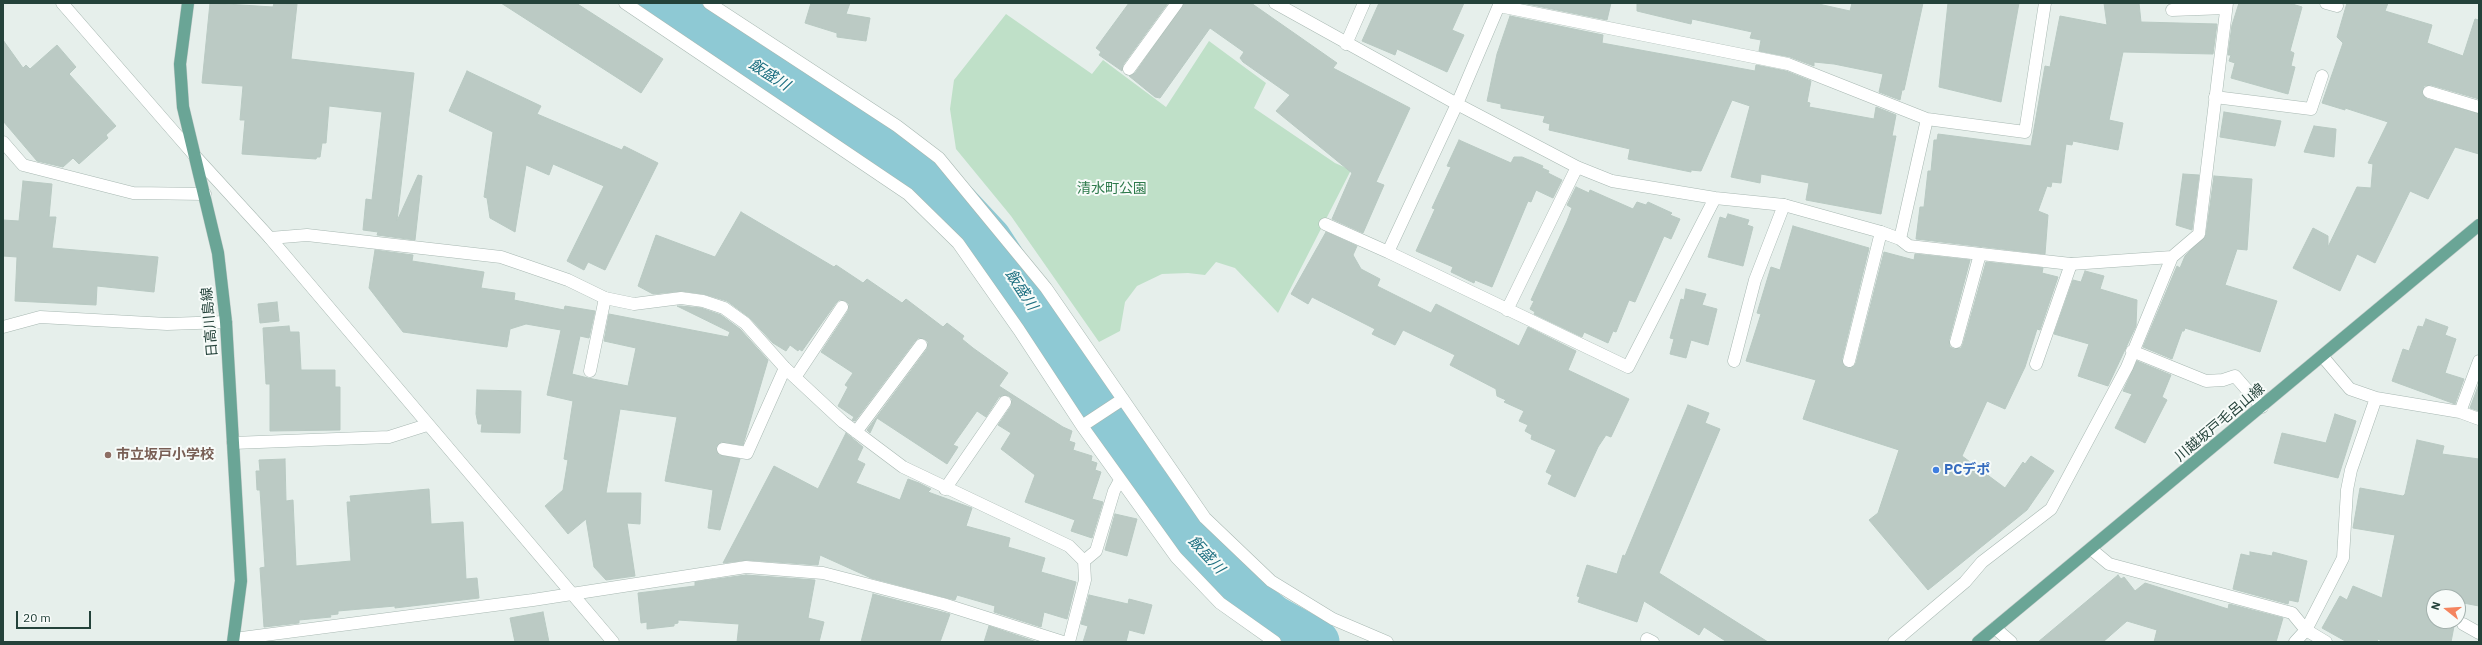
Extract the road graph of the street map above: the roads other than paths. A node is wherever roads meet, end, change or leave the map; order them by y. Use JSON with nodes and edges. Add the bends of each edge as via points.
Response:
{"nodes":[{"id":1,"x":62,"y":3,"type":"edge"},
{"id":2,"x":188,"y":3,"type":"edge"},
{"id":3,"x":625,"y":3,"type":"edge"},
{"id":4,"x":709,"y":3,"type":"edge"},
{"id":5,"x":1177,"y":3,"type":"edge"},
{"id":6,"x":1275,"y":3,"type":"edge"},
{"id":7,"x":1364,"y":3,"type":"edge"},
{"id":8,"x":2046,"y":3,"type":"edge"},
{"id":9,"x":1500,"y":4,"type":"edge"},
{"id":10,"x":2226,"y":5,"type":"edge"},
{"id":11,"x":2172,"y":10,"type":"dead end"},
{"id":12,"x":1346,"y":44,"type":"junction"},
{"id":13,"x":1129,"y":69,"type":"dead end"},
{"id":14,"x":2322,"y":76,"type":"dead end"},
{"id":15,"x":2429,"y":92,"type":"dead end"},
{"id":16,"x":2215,"y":97,"type":"junction"},
{"id":17,"x":1457,"y":104,"type":"junction"},
{"id":18,"x":2479,"y":107,"type":"edge"},
{"id":19,"x":1927,"y":119,"type":"junction"},
{"id":20,"x":3,"y":142,"type":"edge"},
{"id":21,"x":195,"y":156,"type":"junction"},
{"id":22,"x":1577,"y":167,"type":"junction"},
{"id":23,"x":205,"y":194,"type":"junction"},
{"id":24,"x":1715,"y":198,"type":"junction"},
{"id":25,"x":1784,"y":205,"type":"junction"},
{"id":26,"x":1325,"y":224,"type":"dead end"},
{"id":27,"x":2479,"y":225,"type":"edge"},
{"id":28,"x":1881,"y":232,"type":"junction"},
{"id":29,"x":270,"y":238,"type":"junction"},
{"id":30,"x":1900,"y":239,"type":"junction"},
{"id":31,"x":1388,"y":252,"type":"junction"},
{"id":32,"x":1980,"y":254,"type":"junction"},
{"id":33,"x":2172,"y":257,"type":"junction"},
{"id":34,"x":2071,"y":264,"type":"junction"},
{"id":35,"x":605,"y":298,"type":"junction"},
{"id":36,"x":842,"y":307,"type":"dead end"},
{"id":37,"x":1507,"y":310,"type":"junction"},
{"id":38,"x":226,"y":322,"type":"junction"},
{"id":39,"x":3,"y":328,"type":"edge"},
{"id":40,"x":1956,"y":342,"type":"dead end"},
{"id":41,"x":921,"y":345,"type":"dead end"},
{"id":42,"x":2132,"y":351,"type":"junction"},
{"id":43,"x":2322,"y":357,"type":"junction"},
{"id":44,"x":1849,"y":361,"type":"dead end"},
{"id":45,"x":2479,"y":361,"type":"edge"},
{"id":46,"x":1734,"y":362,"type":"dead end"},
{"id":47,"x":2036,"y":364,"type":"dead end"},
{"id":48,"x":785,"y":368,"type":"junction"},
{"id":49,"x":590,"y":371,"type":"dead end"},
{"id":50,"x":796,"y":376,"type":"junction"},
{"id":51,"x":2376,"y":398,"type":"junction"},
{"id":52,"x":1120,"y":401,"type":"junction"},
{"id":53,"x":1005,"y":402,"type":"dead end"},
{"id":54,"x":2262,"y":407,"type":"junction"},
{"id":55,"x":2460,"y":412,"type":"junction"},
{"id":56,"x":2479,"y":419,"type":"edge"},
{"id":57,"x":1086,"y":424,"type":"junction"},
{"id":58,"x":427,"y":425,"type":"junction"},
{"id":59,"x":856,"y":432,"type":"junction"},
{"id":60,"x":233,"y":443,"type":"junction"},
{"id":61,"x":723,"y":449,"type":"dead end"},
{"id":62,"x":1120,"y":480,"type":"junction"},
{"id":63,"x":945,"y":489,"type":"junction"},
{"id":64,"x":2091,"y":549,"type":"junction"},
{"id":65,"x":1084,"y":560,"type":"junction"},
{"id":66,"x":571,"y":592,"type":"junction"},
{"id":67,"x":2466,"y":626,"type":"edge"},
{"id":68,"x":1995,"y":628,"type":"junction"},
{"id":69,"x":2306,"y":630,"type":"junction"},
{"id":70,"x":2479,"y":633,"type":"edge"},
{"id":71,"x":234,"y":641,"type":"edge"},
{"id":72,"x":613,"y":642,"type":"edge"},
{"id":73,"x":1063,"y":642,"type":"edge"},
{"id":74,"x":1069,"y":642,"type":"edge"},
{"id":75,"x":1275,"y":642,"type":"edge"},
{"id":76,"x":1387,"y":642,"type":"edge"},
{"id":77,"x":1894,"y":642,"type":"edge"},
{"id":78,"x":1978,"y":642,"type":"edge"},
{"id":79,"x":2012,"y":642,"type":"edge"},
{"id":80,"x":2295,"y":642,"type":"edge"},
{"id":81,"x":2326,"y":642,"type":"edge"}],
"edges":[{"from":1,"to":21,"type":"street"},
{"from":2,"to":21,"type":"main road","name":"日高川島線","via":[[182,35],[180,72],[182,107]]},
{"from":3,"to":57,"type":"street","via":[[908,194],[958,244]]},
{"from":4,"to":52,"type":"street","via":[[897,126],[940,158],[1046,288]]},
{"from":5,"to":13,"type":"street"},
{"from":6,"to":12,"type":"street"},
{"from":7,"to":12,"type":"street"},
{"from":8,"to":19,"type":"street","via":[[2024,132]]},
{"from":9,"to":17,"type":"street"},
{"from":9,"to":19,"type":"street","via":[[1788,64]]},
{"from":10,"to":11,"type":"street"},
{"from":10,"to":16,"type":"street"},
{"from":12,"to":17,"type":"street"},
{"from":14,"to":16,"type":"street","via":[[2311,109]]},
{"from":15,"to":18,"type":"street"},
{"from":16,"to":33,"type":"street","via":[[2198,234]]},
{"from":17,"to":22,"type":"street"},
{"from":17,"to":31,"type":"street"},
{"from":19,"to":30,"type":"street"},
{"from":20,"to":23,"type":"street","via":[[23,165],[133,194]]},
{"from":21,"to":23,"type":"main road","name":"日高川島線"},
{"from":21,"to":29,"type":"street"},
{"from":22,"to":24,"type":"street","via":[[1612,181]]},
{"from":22,"to":37,"type":"street"},
{"from":23,"to":38,"type":"main road","name":"日高川島線","via":[[218,253]]},
{"from":24,"to":25,"type":"street"},
{"from":24,"to":37,"type":"street","via":[[1628,367]]},
{"from":25,"to":28,"type":"street"},
{"from":25,"to":46,"type":"street","via":[[1755,280]]},
{"from":26,"to":31,"type":"street"},
{"from":27,"to":43,"type":"main road","name":"川越坂戸毛呂山線"},
{"from":28,"to":30,"type":"street"},
{"from":28,"to":44,"type":"street"},
{"from":29,"to":35,"type":"street","via":[[307,235],[501,257],[568,280]]},
{"from":29,"to":58,"type":"street"},
{"from":30,"to":32,"type":"street","via":[[1909,246]]},
{"from":31,"to":37,"type":"street"},
{"from":32,"to":34,"type":"street"},
{"from":32,"to":40,"type":"street"},
{"from":33,"to":34,"type":"street"},
{"from":33,"to":42,"type":"street"},
{"from":34,"to":47,"type":"street"},
{"from":35,"to":48,"type":"street","via":[[634,304],[681,298],[703,301],[724,308],[745,323]]},
{"from":35,"to":49,"type":"street"},
{"from":36,"to":50,"type":"street"},
{"from":38,"to":39,"type":"street","via":[[168,324],[40,317]]},
{"from":38,"to":60,"type":"main road","name":"日高川島線"},
{"from":41,"to":59,"type":"street"},
{"from":42,"to":54,"type":"street","via":[[2206,380],[2223,380],[2235,376]]},
{"from":42,"to":77,"type":"street","via":[[2127,367],[2051,509],[1982,562],[1965,582]]},
{"from":43,"to":51,"type":"street","via":[[2350,389]]},
{"from":43,"to":54,"type":"main road","name":"川越坂戸毛呂山線"},
{"from":45,"to":55,"type":"street"},
{"from":48,"to":50,"type":"street"},
{"from":48,"to":61,"type":"street","via":[[747,453]]},
{"from":50,"to":59,"type":"street"},
{"from":51,"to":55,"type":"street"},
{"from":51,"to":69,"type":"street","via":[[2349,476],[2343,558]]},
{"from":52,"to":57,"type":"street"},
{"from":52,"to":76,"type":"street","via":[[1205,518],[1239,553],[1296,599],[1333,619]]},
{"from":53,"to":63,"type":"street"},
{"from":54,"to":64,"type":"main road","name":"川越坂戸毛呂山線"},
{"from":55,"to":56,"type":"street"},
{"from":57,"to":62,"type":"street"},
{"from":58,"to":60,"type":"street","via":[[389,437]]},
{"from":58,"to":66,"type":"street"},
{"from":59,"to":63,"type":"street","via":[[903,467]]},
{"from":60,"to":71,"type":"main road","name":"日高川島線","via":[[241,581]]},
{"from":62,"to":65,"type":"street","via":[[1114,490],[1096,551]]},
{"from":62,"to":75,"type":"street","via":[[1176,557],[1220,603]]},
{"from":63,"to":65,"type":"street","via":[[1069,546]]},
{"from":64,"to":68,"type":"main road","name":"川越坂戸毛呂山線"},
{"from":64,"to":69,"type":"street","via":[[2109,564],[2292,613]]},
{"from":65,"to":74,"type":"street","via":[[1085,580]]},
{"from":66,"to":71,"type":"street","via":[[533,600]]},
{"from":66,"to":72,"type":"street"},
{"from":66,"to":73,"type":"street","via":[[746,567],[822,573],[943,604]]},
{"from":67,"to":70,"type":"street"},
{"from":68,"to":78,"type":"main road","name":"川越坂戸毛呂山線"},
{"from":68,"to":79,"type":"street"},
{"from":69,"to":80,"type":"street"},
{"from":69,"to":81,"type":"street"}]}
